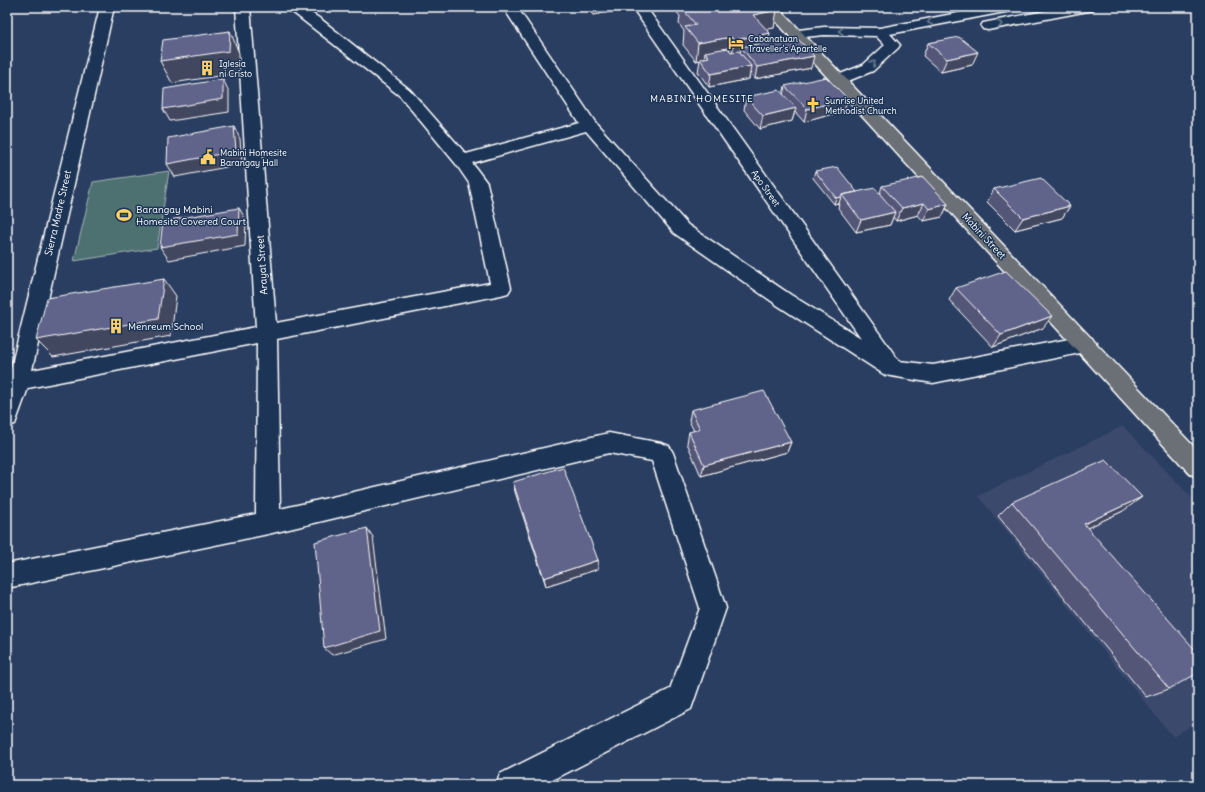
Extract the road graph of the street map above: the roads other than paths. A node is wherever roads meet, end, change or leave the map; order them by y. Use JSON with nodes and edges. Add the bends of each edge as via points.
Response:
{"nodes":[{"id":1,"x":107,"y":7,"type":"edge"},
{"id":2,"x":243,"y":7,"type":"edge"},
{"id":3,"x":293,"y":7,"type":"edge"},
{"id":4,"x":510,"y":7,"type":"edge"},
{"id":5,"x":639,"y":7,"type":"edge"},
{"id":6,"x":770,"y":7,"type":"edge"},
{"id":7,"x":1010,"y":7,"type":"edge"},
{"id":8,"x":1088,"y":7,"type":"edge"},
{"id":9,"x":971,"y":30,"type":"dead end"},
{"id":10,"x":880,"y":32,"type":"junction"},
{"id":11,"x":795,"y":34,"type":"junction"},
{"id":12,"x":908,"y":42,"type":"dead end"},
{"id":13,"x":893,"y":44,"type":"junction"},
{"id":14,"x":838,"y":80,"type":"junction"},
{"id":15,"x":589,"y":125,"type":"junction"},
{"id":16,"x":462,"y":160,"type":"junction"},
{"id":17,"x":268,"y":334,"type":"junction"},
{"id":18,"x":1085,"y":344,"type":"junction"},
{"id":19,"x":893,"y":369,"type":"junction"},
{"id":20,"x":19,"y":381,"type":"junction"},
{"id":21,"x":7,"y":417,"type":"edge"},
{"id":22,"x":1198,"y":467,"type":"edge"},
{"id":23,"x":268,"y":523,"type":"junction"},
{"id":24,"x":7,"y":576,"type":"edge"},
{"id":25,"x":511,"y":785,"type":"edge"}],
"edges":[{"from":1,"to":20,"type":"street","name":"Sierra Madre Street"},
{"from":2,"to":17,"type":"street","name":"Arayat Street"},
{"from":3,"to":16,"type":"street","via":[[405,93]]},
{"from":4,"to":15,"type":"street"},
{"from":5,"to":19,"type":"street","name":"Apo Street"},
{"from":6,"to":11,"type":"main road","name":"Mabini Street"},
{"from":7,"to":10,"type":"street","one_way":true},
{"from":9,"to":8,"type":"street","one_way":true},
{"from":10,"to":11,"type":"street","one_way":true,"via":[[824,31]]},
{"from":10,"to":13,"type":"street"},
{"from":11,"to":14,"type":"main road","name":"Mabini Street"},
{"from":12,"to":13,"type":"street"},
{"from":14,"to":13,"type":"street","one_way":true,"via":[[868,68]]},
{"from":14,"to":18,"type":"main road","name":"Mabini Street"},
{"from":15,"to":16,"type":"street"},
{"from":15,"to":19,"type":"street","via":[[681,229],[784,300]]},
{"from":16,"to":17,"type":"street","via":[[478,183],[502,288]]},
{"from":17,"to":20,"type":"street"},
{"from":17,"to":23,"type":"street","name":"Arayat Street"},
{"from":18,"to":19,"type":"street","via":[[933,374]]},
{"from":18,"to":22,"type":"main road","name":"Mabini Street"},
{"from":20,"to":21,"type":"street","name":"Sierra Madre Street"},
{"from":23,"to":24,"type":"street"},
{"from":23,"to":25,"type":"street","via":[[608,443],[661,454],[713,608],[681,699]]}]}
